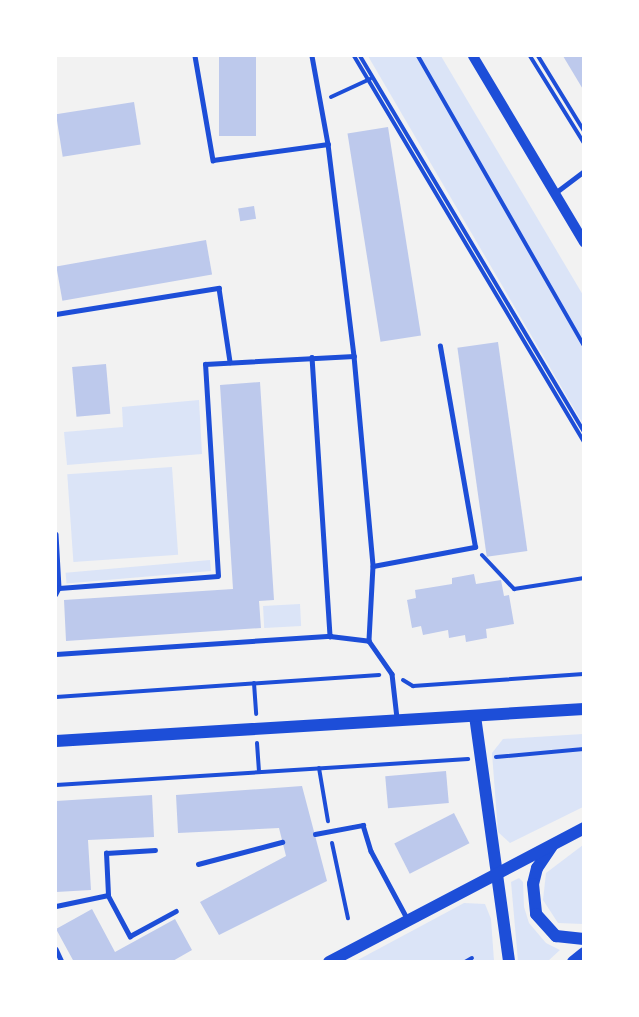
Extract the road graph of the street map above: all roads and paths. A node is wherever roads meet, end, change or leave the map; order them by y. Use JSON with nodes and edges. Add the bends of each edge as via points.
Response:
{"nodes":[{"id":1,"x":195,"y":56,"type":"edge"},
{"id":2,"x":312,"y":56,"type":"edge"},
{"id":3,"x":354,"y":56,"type":"edge"},
{"id":4,"x":360,"y":56,"type":"edge"},
{"id":5,"x":418,"y":56,"type":"edge"},
{"id":6,"x":473,"y":56,"type":"edge"},
{"id":7,"x":530,"y":56,"type":"edge"},
{"id":8,"x":538,"y":56,"type":"edge"},
{"id":9,"x":371,"y":79,"type":"junction"},
{"id":10,"x":320,"y":102,"type":"junction"},
{"id":11,"x":584,"y":131,"type":"edge"},
{"id":12,"x":328,"y":144,"type":"junction"},
{"id":13,"x":584,"y":144,"type":"edge"},
{"id":14,"x":584,"y":171,"type":"edge"},
{"id":15,"x":555,"y":194,"type":"junction"},
{"id":16,"x":584,"y":242,"type":"edge"},
{"id":17,"x":56,"y":314,"type":"edge"},
{"id":18,"x":440,"y":346,"type":"dead end"},
{"id":19,"x":584,"y":346,"type":"edge"},
{"id":20,"x":354,"y":356,"type":"junction"},
{"id":21,"x":312,"y":357,"type":"junction"},
{"id":22,"x":230,"y":362,"type":"junction"},
{"id":23,"x":584,"y":432,"type":"edge"},
{"id":24,"x":584,"y":442,"type":"edge"},
{"id":25,"x":56,"y":534,"type":"edge"},
{"id":26,"x":475,"y":547,"type":"junction"},
{"id":27,"x":373,"y":566,"type":"junction"},
{"id":28,"x":584,"y":579,"type":"edge"},
{"id":29,"x":59,"y":588,"type":"junction"},
{"id":30,"x":56,"y":594,"type":"edge"},
{"id":31,"x":330,"y":636,"type":"junction"},
{"id":32,"x":369,"y":640,"type":"junction"},
{"id":33,"x":56,"y":654,"type":"edge"},
{"id":34,"x":392,"y":674,"type":"junction"},
{"id":35,"x":584,"y":674,"type":"edge"},
{"id":36,"x":56,"y":697,"type":"edge"},
{"id":37,"x":584,"y":710,"type":"edge"},
{"id":38,"x":475,"y":716,"type":"junction"},
{"id":39,"x":397,"y":721,"type":"junction"},
{"id":40,"x":56,"y":741,"type":"edge"},
{"id":41,"x":584,"y":748,"type":"edge"},
{"id":42,"x":482,"y":758,"type":"junction"},
{"id":43,"x":319,"y":768,"type":"junction"},
{"id":44,"x":56,"y":785,"type":"edge"},
{"id":45,"x":584,"y":828,"type":"edge"},
{"id":46,"x":330,"y":831,"type":"junction"},
{"id":47,"x":315,"y":834,"type":"dead end"},
{"id":48,"x":560,"y":840,"type":"junction"},
{"id":49,"x":282,"y":842,"type":"dead end"},
{"id":50,"x":155,"y":850,"type":"dead end"},
{"id":51,"x":198,"y":864,"type":"dead end"},
{"id":52,"x":498,"y":871,"type":"junction"},
{"id":53,"x":108,"y":895,"type":"junction"},
{"id":54,"x":56,"y":906,"type":"edge"},
{"id":55,"x":176,"y":911,"type":"dead end"},
{"id":56,"x":348,"y":918,"type":"dead end"},
{"id":57,"x":408,"y":919,"type":"junction"},
{"id":58,"x":584,"y":939,"type":"edge"},
{"id":59,"x":56,"y":949,"type":"edge"},
{"id":60,"x":584,"y":953,"type":"edge"},
{"id":61,"x":472,"y":958,"type":"dead end"},
{"id":62,"x":62,"y":962,"type":"edge"},
{"id":63,"x":328,"y":962,"type":"edge"},
{"id":64,"x":465,"y":962,"type":"edge"},
{"id":65,"x":509,"y":962,"type":"edge"},
{"id":66,"x":573,"y":962,"type":"edge"}],
"edges":[{"from":1,"to":12,"type":"lane","via":[[213,160]]},
{"from":2,"to":10,"type":"lane"},
{"from":3,"to":9,"type":"path"},
{"from":4,"to":9,"type":"path"},
{"from":5,"to":19,"type":"path"},
{"from":6,"to":15,"type":"street"},
{"from":7,"to":13,"type":"path"},
{"from":8,"to":11,"type":"path"},
{"from":9,"to":10,"type":"path"},
{"from":9,"to":23,"type":"path"},
{"from":9,"to":24,"type":"path"},
{"from":10,"to":12,"type":"lane"},
{"from":12,"to":20,"type":"lane"},
{"from":14,"to":15,"type":"lane"},
{"from":15,"to":16,"type":"street"},
{"from":17,"to":22,"type":"lane","via":[[219,288]]},
{"from":18,"to":26,"type":"lane"},
{"from":20,"to":21,"type":"lane"},
{"from":20,"to":27,"type":"lane"},
{"from":21,"to":22,"type":"lane"},
{"from":21,"to":31,"type":"lane"},
{"from":22,"to":29,"type":"lane","via":[[205,364],[218,576]]},
{"from":25,"to":29,"type":"lane"},
{"from":26,"to":27,"type":"lane"},
{"from":26,"to":28,"type":"path","via":[[514,589]]},
{"from":27,"to":32,"type":"lane"},
{"from":29,"to":30,"type":"lane"},
{"from":31,"to":32,"type":"lane"},
{"from":31,"to":33,"type":"lane"},
{"from":32,"to":34,"type":"lane"},
{"from":34,"to":35,"type":"path","via":[[412,686]]},
{"from":34,"to":36,"type":"path"},
{"from":34,"to":39,"type":"lane"},
{"from":37,"to":38,"type":"main road"},
{"from":38,"to":39,"type":"main road"},
{"from":38,"to":42,"type":"main road"},
{"from":39,"to":40,"type":"main road"},
{"from":41,"to":42,"type":"path"},
{"from":42,"to":43,"type":"path"},
{"from":42,"to":52,"type":"main road"},
{"from":43,"to":44,"type":"path"},
{"from":43,"to":46,"type":"path"},
{"from":45,"to":48,"type":"main road"},
{"from":46,"to":47,"type":"lane"},
{"from":46,"to":56,"type":"path"},
{"from":46,"to":57,"type":"lane","via":[[363,825],[371,852]]},
{"from":48,"to":52,"type":"main road"},
{"from":48,"to":58,"type":"main road","via":[[546,851],[537,868],[532,898],[543,926],[563,938]]},
{"from":49,"to":51,"type":"lane"},
{"from":50,"to":53,"type":"lane","via":[[106,853]]},
{"from":52,"to":57,"type":"main road"},
{"from":52,"to":65,"type":"main road"},
{"from":53,"to":54,"type":"lane"},
{"from":53,"to":55,"type":"lane","via":[[130,936]]},
{"from":57,"to":63,"type":"main road"},
{"from":59,"to":62,"type":"lane"},
{"from":60,"to":66,"type":"main road"},
{"from":61,"to":64,"type":"path"}]}
